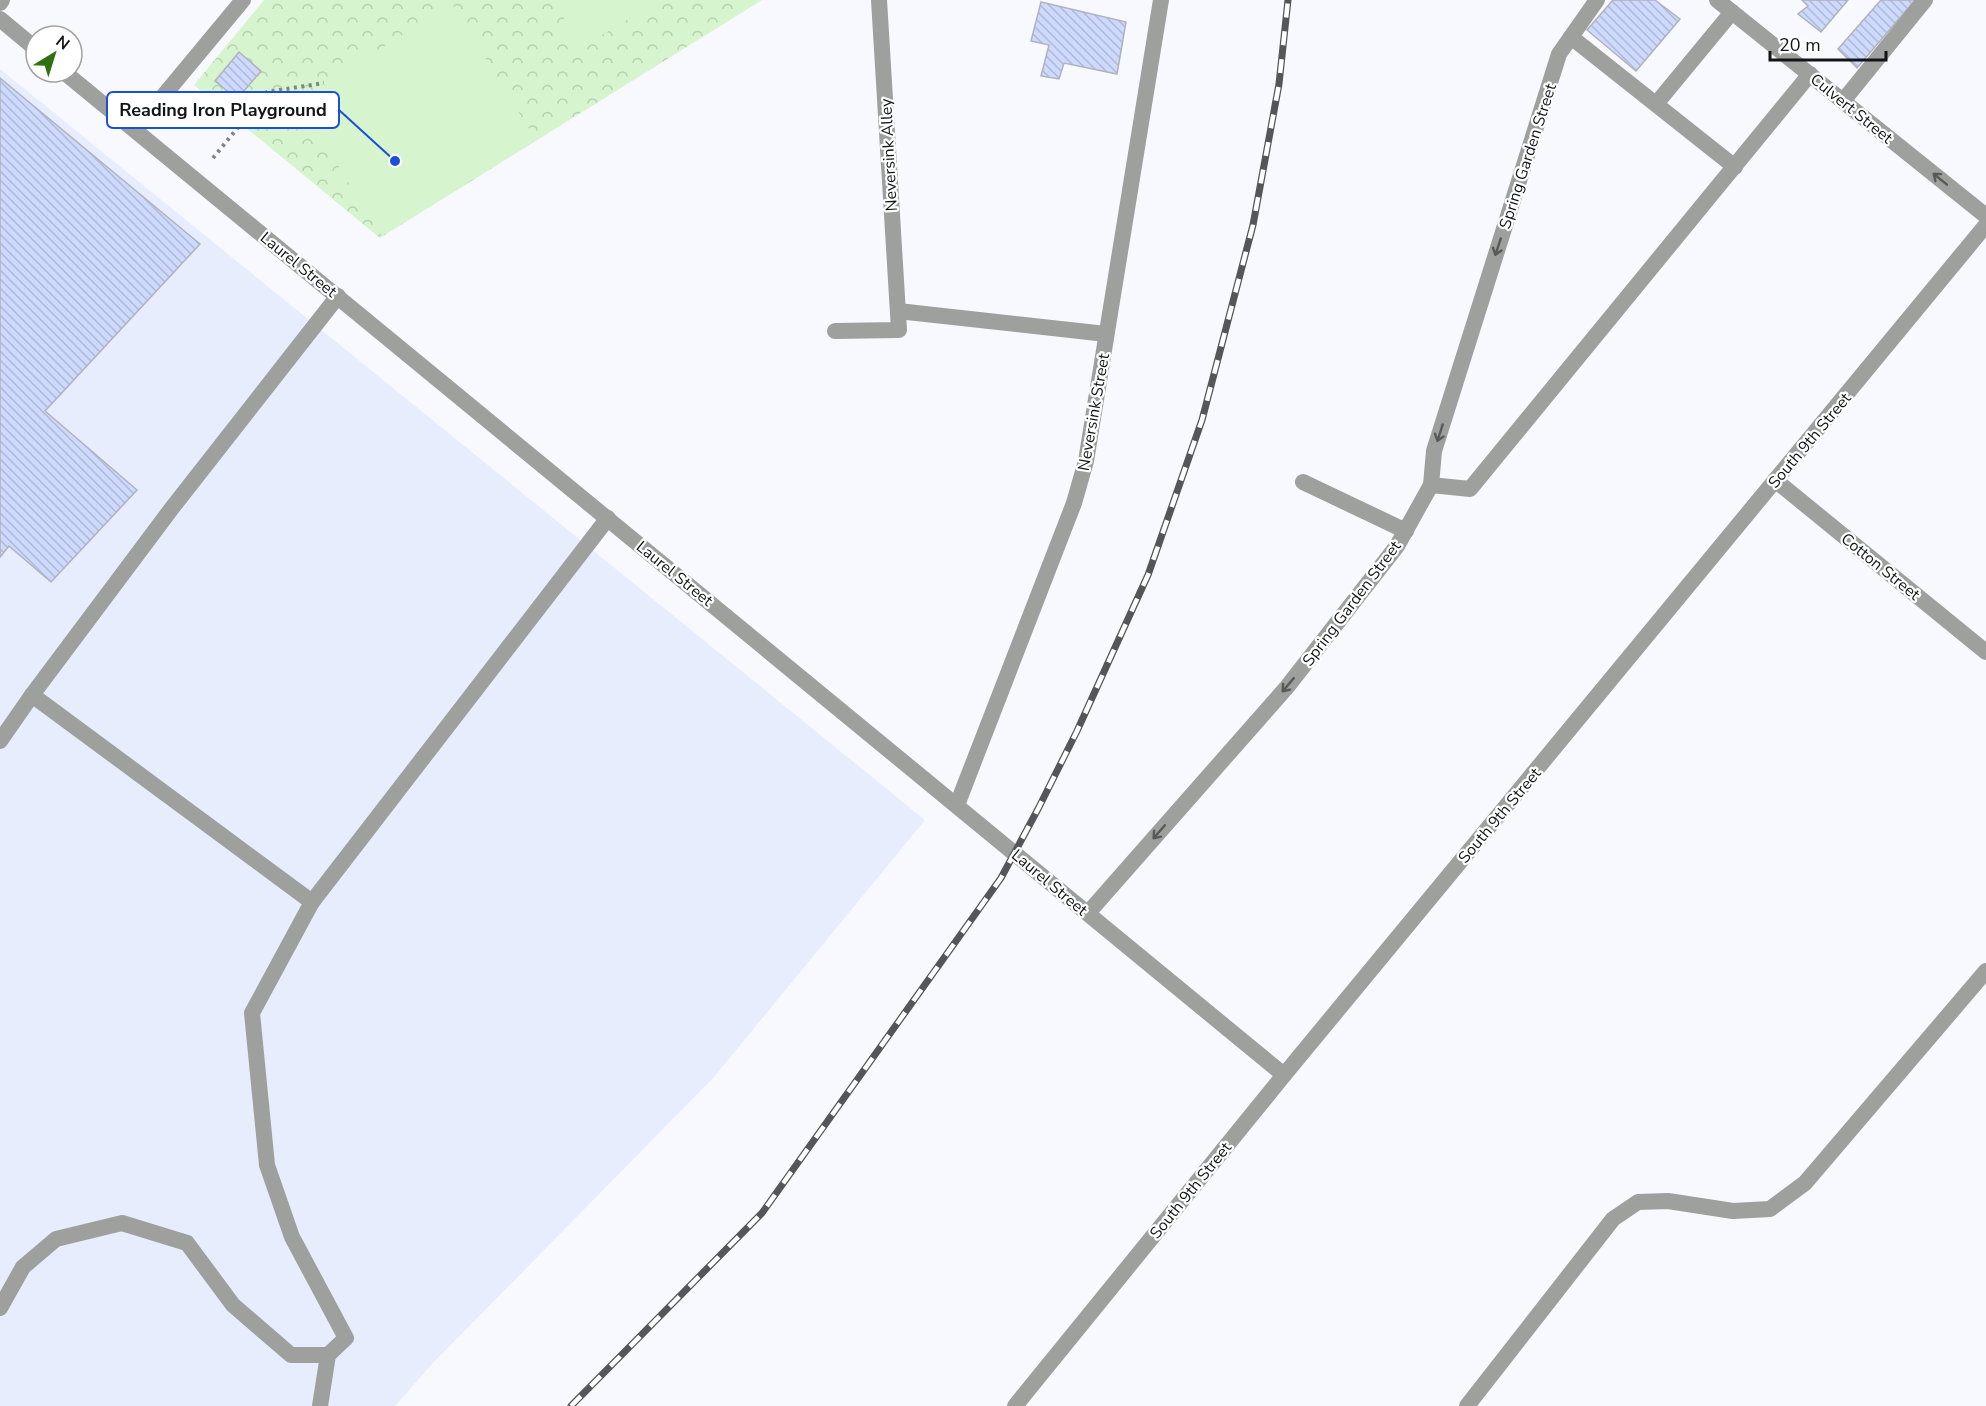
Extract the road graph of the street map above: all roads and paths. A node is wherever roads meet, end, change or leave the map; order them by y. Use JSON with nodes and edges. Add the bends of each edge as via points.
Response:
{"nodes":[{"id":1,"x":243,"y":0,"type":"edge"},
{"id":2,"x":879,"y":0,"type":"edge"},
{"id":3,"x":1161,"y":0,"type":"edge"},
{"id":4,"x":1597,"y":0,"type":"edge"},
{"id":5,"x":1717,"y":0,"type":"edge"},
{"id":6,"x":1925,"y":0,"type":"edge"},
{"id":7,"x":1732,"y":12,"type":"junction"},
{"id":8,"x":0,"y":19,"type":"edge"},
{"id":9,"x":1571,"y":37,"type":"junction"},
{"id":10,"x":24,"y":39,"type":"edge"},
{"id":11,"x":1810,"y":74,"type":"junction"},
{"id":12,"x":324,"y":83,"type":"dead end"},
{"id":13,"x":79,"y":84,"type":"edge"},
{"id":14,"x":1843,"y":101,"type":"junction"},
{"id":15,"x":1656,"y":104,"type":"junction"},
{"id":16,"x":135,"y":130,"type":"junction"},
{"id":17,"x":1735,"y":167,"type":"junction"},
{"id":18,"x":195,"y":179,"type":"junction"},
{"id":19,"x":1986,"y":216,"type":"edge"},
{"id":20,"x":1986,"y":225,"type":"edge"},
{"id":21,"x":338,"y":296,"type":"junction"},
{"id":22,"x":898,"y":310,"type":"junction"},
{"id":23,"x":835,"y":331,"type":"dead end"},
{"id":24,"x":1106,"y":334,"type":"junction"},
{"id":25,"x":1775,"y":480,"type":"junction"},
{"id":26,"x":1303,"y":482,"type":"dead end"},
{"id":27,"x":1431,"y":485,"type":"junction"},
{"id":28,"x":608,"y":518,"type":"junction"},
{"id":29,"x":1406,"y":531,"type":"junction"},
{"id":30,"x":1986,"y":652,"type":"edge"},
{"id":31,"x":32,"y":695,"type":"junction"},
{"id":32,"x":0,"y":741,"type":"edge"},
{"id":33,"x":957,"y":805,"type":"junction"},
{"id":34,"x":312,"y":902,"type":"junction"},
{"id":35,"x":1088,"y":913,"type":"junction"},
{"id":36,"x":1986,"y":971,"type":"edge"},
{"id":37,"x":1284,"y":1075,"type":"junction"},
{"id":38,"x":0,"y":1308,"type":"edge"},
{"id":39,"x":328,"y":1355,"type":"junction"},
{"id":40,"x":320,"y":1406,"type":"edge"},
{"id":41,"x":1015,"y":1406,"type":"edge"},
{"id":42,"x":1467,"y":1406,"type":"edge"}],
"edges":[{"from":1,"to":16,"type":"street"},
{"from":2,"to":22,"type":"street","name":"Neversink Alley"},
{"from":3,"to":24,"type":"street","name":"Neversink Street"},
{"from":4,"to":9,"type":"street","name":"Spring Garden Street"},
{"from":5,"to":7,"type":"street","name":"Culvert Street"},
{"from":6,"to":14,"type":"street"},
{"from":7,"to":11,"type":"street","name":"Culvert Street"},
{"from":7,"to":15,"type":"street"},
{"from":8,"to":10,"type":"street"},
{"from":9,"to":15,"type":"street"},
{"from":9,"to":27,"type":"street","name":"Spring Garden Street","one_way":true,"via":[[1559,54],[1434,451]]},
{"from":11,"to":14,"type":"street","name":"Culvert Street"},
{"from":11,"to":17,"type":"street"},
{"from":12,"to":18,"type":"path","via":[[267,93]]},
{"from":13,"to":16,"type":"street","name":"Laurel Street"},
{"from":19,"to":14,"type":"street","name":"Culvert Street","one_way":true},
{"from":15,"to":17,"type":"street"},
{"from":16,"to":18,"type":"street","name":"Laurel Street"},
{"from":17,"to":27,"type":"street","via":[[1470,489]]},
{"from":18,"to":21,"type":"street","name":"Laurel Street"},
{"from":20,"to":25,"type":"street","name":"South 9th Street"},
{"from":21,"to":28,"type":"street","name":"Laurel Street"},
{"from":21,"to":31,"type":"street"},
{"from":22,"to":23,"type":"street","via":[[899,330]]},
{"from":22,"to":24,"type":"street"},
{"from":24,"to":33,"type":"street","name":"Neversink Street","via":[[1086,461],[1074,503]]},
{"from":25,"to":30,"type":"street","name":"Cotton Street"},
{"from":25,"to":37,"type":"street","name":"South 9th Street"},
{"from":26,"to":29,"type":"street"},
{"from":27,"to":29,"type":"street","name":"Spring Garden Street"},
{"from":28,"to":33,"type":"street","name":"Laurel Street"},
{"from":28,"to":34,"type":"street"},
{"from":29,"to":35,"type":"street","name":"Spring Garden Street","one_way":true,"via":[[1287,687]]},
{"from":31,"to":32,"type":"street"},
{"from":31,"to":34,"type":"street"},
{"from":33,"to":35,"type":"street","name":"Laurel Street"},
{"from":34,"to":39,"type":"street","via":[[252,1013],[267,1166],[292,1238],[346,1338]]},
{"from":35,"to":37,"type":"street","name":"Laurel Street"},
{"from":36,"to":42,"type":"street","via":[[1805,1183],[1770,1209],[1733,1211],[1668,1201],[1638,1202],[1613,1219]]},
{"from":37,"to":41,"type":"street","name":"South 9th Street"},
{"from":38,"to":39,"type":"street","via":[[23,1267],[56,1239],[122,1223],[187,1243],[233,1305],[291,1355]]},
{"from":39,"to":40,"type":"street"}]}
